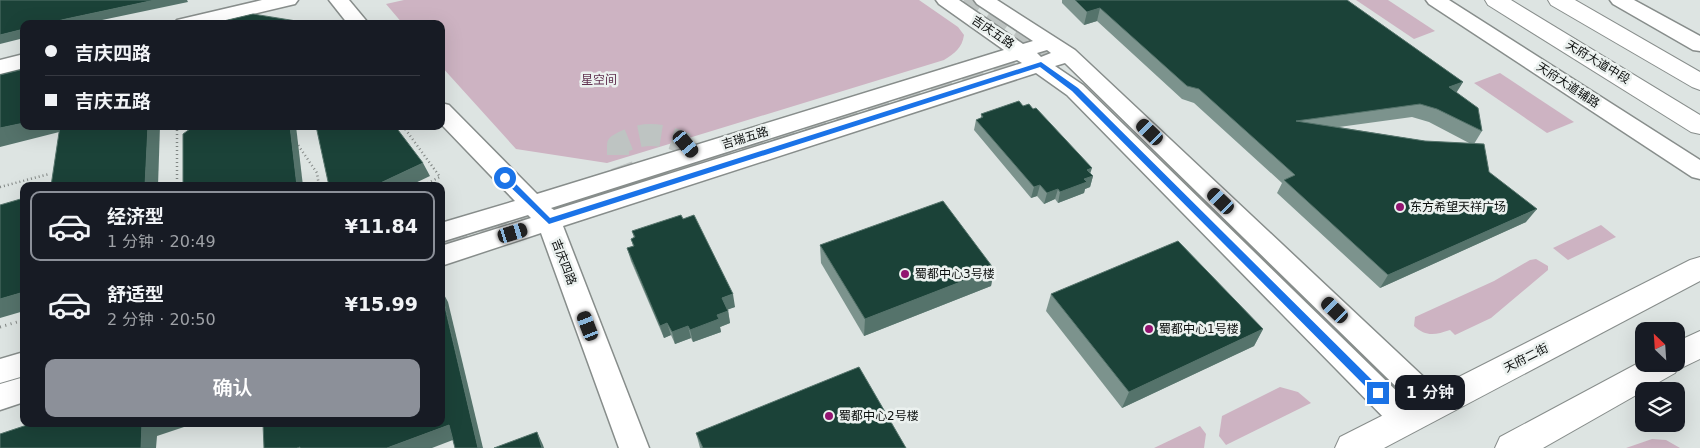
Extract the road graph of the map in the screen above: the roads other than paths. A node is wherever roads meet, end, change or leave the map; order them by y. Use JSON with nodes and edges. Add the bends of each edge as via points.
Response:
{"nodes":[{"id":1,"x":288,"y":0,"type":"edge"},
{"id":2,"x":339,"y":0,"type":"edge"},
{"id":3,"x":946,"y":0,"type":"edge"},
{"id":4,"x":984,"y":0,"type":"edge"},
{"id":5,"x":1436,"y":0,"type":"edge"},
{"id":6,"x":1496,"y":0,"type":"edge"},
{"id":7,"x":1559,"y":0,"type":"edge"},
{"id":8,"x":1620,"y":0,"type":"edge"},
{"id":9,"x":201,"y":20,"type":"edge"},
{"id":10,"x":355,"y":20,"type":"edge"},
{"id":11,"x":1700,"y":45,"type":"edge"},
{"id":12,"x":1045,"y":53,"type":"junction"},
{"id":13,"x":20,"y":62,"type":"edge"},
{"id":14,"x":0,"y":67,"type":"edge"},
{"id":15,"x":1700,"y":82,"type":"edge"},
{"id":16,"x":445,"y":114,"type":"edge"},
{"id":17,"x":1700,"y":126,"type":"edge"},
{"id":18,"x":1700,"y":171,"type":"edge"},
{"id":19,"x":540,"y":213,"type":"junction"},
{"id":20,"x":445,"y":232,"type":"edge"},
{"id":21,"x":445,"y":254,"type":"edge"},
{"id":22,"x":1700,"y":268,"type":"edge"},
{"id":23,"x":1700,"y":344,"type":"edge"},
{"id":24,"x":1685,"y":352,"type":"edge"},
{"id":25,"x":20,"y":365,"type":"edge"},
{"id":26,"x":0,"y":371,"type":"edge"},
{"id":27,"x":1650,"y":372,"type":"edge"},
{"id":28,"x":20,"y":390,"type":"edge"},
{"id":29,"x":0,"y":397,"type":"edge"},
{"id":30,"x":1434,"y":406,"type":"junction"},
{"id":31,"x":1406,"y":420,"type":"junction"},
{"id":32,"x":634,"y":448,"type":"edge"},
{"id":33,"x":1352,"y":448,"type":"edge"},
{"id":34,"x":1512,"y":448,"type":"edge"}],
"edges":[{"from":1,"to":9,"type":"street"},
{"from":2,"to":10,"type":"street"},
{"from":3,"to":12,"type":"street","name":"吉庆五路"},
{"from":4,"to":12,"type":"street","name":"吉庆五路"},
{"from":5,"to":18,"type":"street","name":"天府大道辅路"},
{"from":6,"to":17,"type":"main road","name":"天府大道中段"},
{"from":7,"to":15,"type":"main road"},
{"from":8,"to":11,"type":"street"},
{"from":12,"to":19,"type":"street","name":"吉瑞五路"},
{"from":12,"to":19,"type":"street","name":"吉瑞五路","via":[[690,149]]},
{"from":12,"to":30,"type":"street","name":"吉庆五路","via":[[1094,78]]},
{"from":12,"to":31,"type":"street","name":"吉庆五路","via":[[1075,90]]},
{"from":13,"to":14,"type":"street"},
{"from":16,"to":19,"type":"street","name":"吉庆四路"},
{"from":19,"to":20,"type":"street","name":"吉瑞五路"},
{"from":19,"to":21,"type":"street","name":"吉瑞五路"},
{"from":19,"to":32,"type":"street","name":"吉庆四路"},
{"from":22,"to":30,"type":"main road","name":"天府二街"},
{"from":23,"to":24,"type":"main road"},
{"from":25,"to":26,"type":"street"},
{"from":27,"to":34,"type":"main road"},
{"from":28,"to":29,"type":"street"},
{"from":30,"to":31,"type":"main road","name":"天府二街"},
{"from":31,"to":33,"type":"main road","name":"天府二街"}]}
